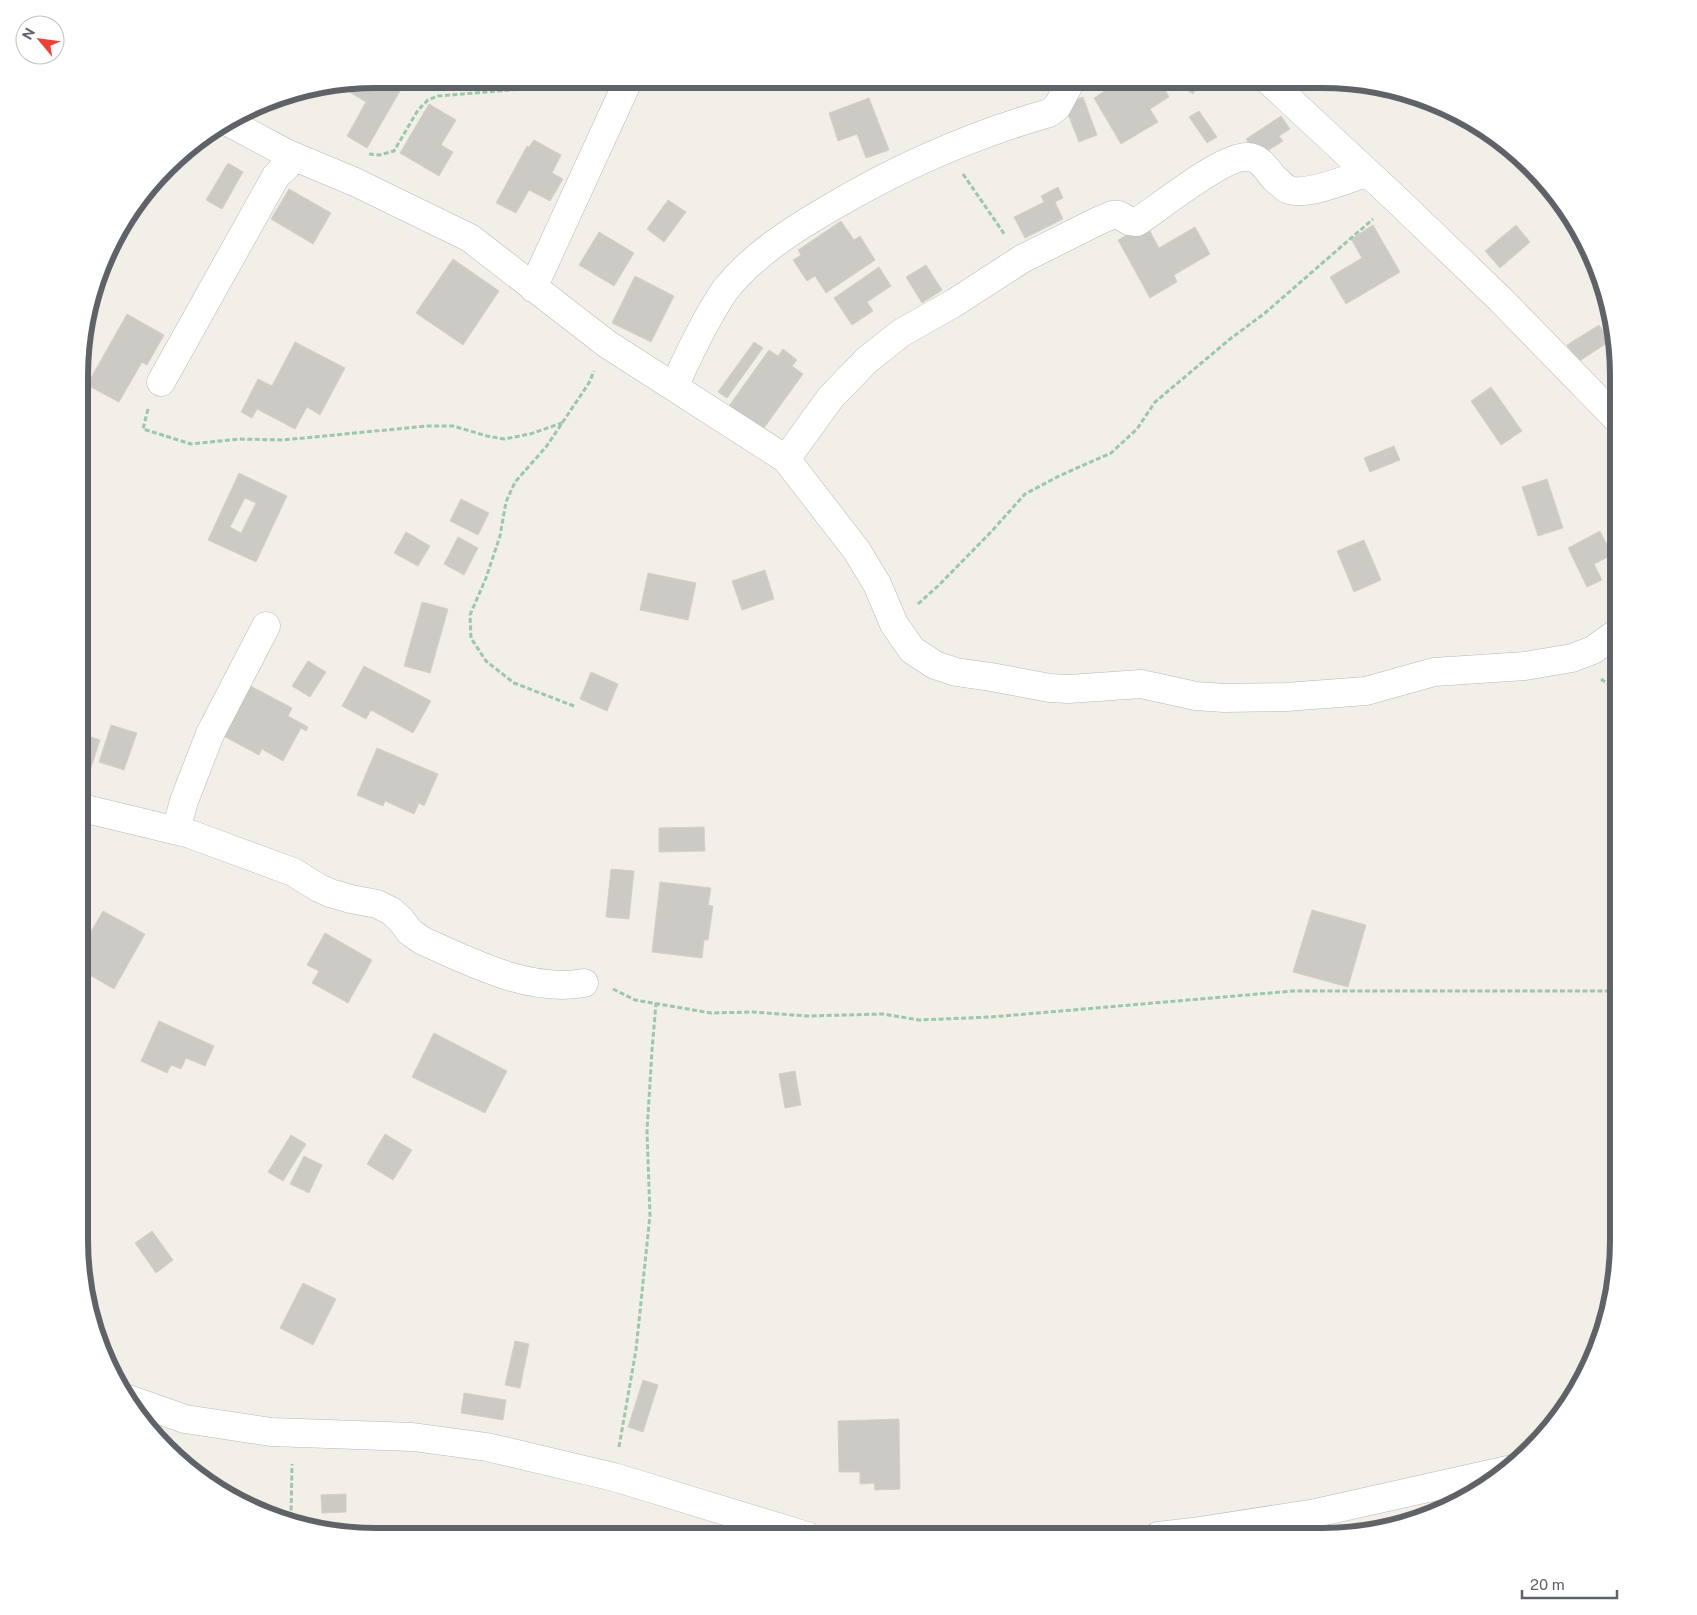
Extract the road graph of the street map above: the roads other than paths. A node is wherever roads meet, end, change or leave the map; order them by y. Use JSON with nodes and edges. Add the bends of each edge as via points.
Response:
{"nodes":[{"id":1,"x":625,"y":87,"type":"edge"},
{"id":2,"x":1068,"y":87,"type":"edge"},
{"id":3,"x":1275,"y":87,"type":"edge"},
{"id":4,"x":233,"y":125,"type":"edge"},
{"id":5,"x":295,"y":158,"type":"junction"},
{"id":6,"x":1366,"y":173,"type":"junction"},
{"id":7,"x":533,"y":288,"type":"junction"},
{"id":8,"x":161,"y":382,"type":"dead end"},
{"id":9,"x":674,"y":387,"type":"junction"},
{"id":10,"x":1610,"y":412,"type":"edge"},
{"id":11,"x":786,"y":459,"type":"junction"},
{"id":12,"x":266,"y":626,"type":"dead end"},
{"id":13,"x":1610,"y":638,"type":"edge"},
{"id":14,"x":87,"y":809,"type":"edge"},
{"id":15,"x":176,"y":830,"type":"junction"},
{"id":16,"x":584,"y":983,"type":"road end"},
{"id":17,"x":138,"y":1402,"type":"edge"},
{"id":18,"x":1488,"y":1474,"type":"edge"},
{"id":19,"x":781,"y":1528,"type":"edge"},
{"id":20,"x":1219,"y":1528,"type":"edge"}],
"edges":[{"from":1,"to":7,"type":"street"},
{"from":2,"to":9,"type":"street","via":[[1057,107],[1049,113],[953,145],[902,168],[801,225],[759,255],[725,290],[696,337]]},
{"from":3,"to":6,"type":"street"},
{"from":4,"to":5,"type":"street"},
{"from":5,"to":7,"type":"street","via":[[355,182],[470,238]]},
{"from":5,"to":8,"type":"street","via":[[276,176]]},
{"from":6,"to":10,"type":"street","via":[[1500,299]]},
{"from":6,"to":11,"type":"street","via":[[1320,189],[1288,190],[1263,163],[1247,156],[1231,160],[1198,179],[1137,222],[1112,215],[1022,259],[901,333],[867,360],[831,396]]},
{"from":7,"to":9,"type":"street","via":[[607,344]]},
{"from":9,"to":11,"type":"street"},
{"from":11,"to":13,"type":"street","via":[[857,551],[877,584],[894,624],[912,650],[935,665],[956,672],[1050,688],[1141,684],[1196,696],[1286,697],[1366,690],[1434,672],[1525,666],[1572,658],[1593,650]]},
{"from":12,"to":15,"type":"street","via":[[210,734]]},
{"from":14,"to":15,"type":"street"},
{"from":15,"to":16,"type":"street","via":[[293,872],[330,893],[391,910],[410,932],[423,941],[508,977],[567,986]]},
{"from":17,"to":19,"type":"street","via":[[185,1419],[270,1432],[413,1437],[487,1446],[614,1477]]},
{"from":18,"to":20,"type":"street","via":[[1316,1513]]}]}
